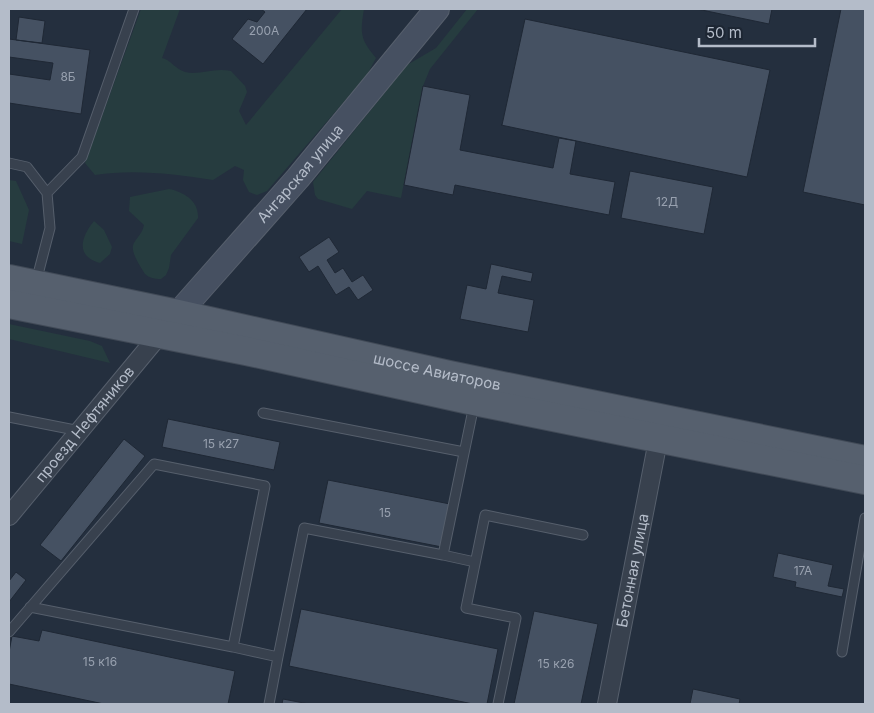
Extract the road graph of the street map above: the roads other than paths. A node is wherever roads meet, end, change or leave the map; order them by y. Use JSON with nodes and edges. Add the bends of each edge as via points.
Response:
{"nodes":[{"id":1,"x":134,"y":9,"type":"edge"},
{"id":2,"x":437,"y":9,"type":"edge"},
{"id":3,"x":9,"y":163,"type":"edge"},
{"id":4,"x":47,"y":193,"type":"junction"},
{"id":5,"x":9,"y":279,"type":"edge"},
{"id":6,"x":36,"y":284,"type":"junction"},
{"id":7,"x":9,"y":304,"type":"edge"},
{"id":8,"x":169,"y":324,"type":"junction"},
{"id":9,"x":474,"y":401,"type":"junction"},
{"id":10,"x":264,"y":412,"type":"dead end"},
{"id":11,"x":9,"y":417,"type":"edge"},
{"id":12,"x":661,"y":428,"type":"junction"},
{"id":13,"x":80,"y":431,"type":"junction"},
{"id":14,"x":464,"y":452,"type":"junction"},
{"id":15,"x":865,"y":460,"type":"edge"},
{"id":16,"x":865,"y":480,"type":"edge"},
{"id":17,"x":9,"y":516,"type":"edge"},
{"id":18,"x":865,"y":524,"type":"edge"},
{"id":19,"x":583,"y":535,"type":"dead end"},
{"id":20,"x":444,"y":556,"type":"junction"},
{"id":21,"x":475,"y":562,"type":"junction"},
{"id":22,"x":30,"y":607,"type":"junction"},
{"id":23,"x":9,"y":632,"type":"edge"},
{"id":24,"x":233,"y":647,"type":"junction"},
{"id":25,"x":842,"y":652,"type":"dead end"},
{"id":26,"x":278,"y":656,"type":"junction"},
{"id":27,"x":269,"y":704,"type":"edge"},
{"id":28,"x":498,"y":704,"type":"edge"},
{"id":29,"x":607,"y":704,"type":"edge"}],
"edges":[{"from":1,"to":4,"type":"lane","via":[[82,157]]},
{"from":2,"to":8,"type":"main road","name":"Ангарская улица","via":[[298,178]]},
{"from":3,"to":4,"type":"lane","via":[[28,167]]},
{"from":4,"to":6,"type":"lane","via":[[50,228]]},
{"from":5,"to":6,"type":"main road","name":"шоссе Авиаторов"},
{"from":6,"to":8,"type":"main road","name":"шоссе Авиаторов"},
{"from":7,"to":8,"type":"main road","name":"шоссе Авиаторов"},
{"from":8,"to":9,"type":"main road","name":"шоссе Авиаторов"},
{"from":8,"to":12,"type":"main road","name":"шоссе Авиаторов","via":[[449,375]]},
{"from":8,"to":13,"type":"street","name":"проезд Нефтяников"},
{"from":9,"to":12,"type":"main road","name":"шоссе Авиаторов"},
{"from":9,"to":14,"type":"lane"},
{"from":10,"to":14,"type":"lane"},
{"from":11,"to":13,"type":"lane"},
{"from":12,"to":15,"type":"main road","name":"шоссе Авиаторов"},
{"from":12,"to":16,"type":"main road","name":"шоссе Авиаторов"},
{"from":12,"to":29,"type":"street","name":"Бетонная улица"},
{"from":13,"to":17,"type":"street","name":"проезд Нефтяников"},
{"from":14,"to":20,"type":"lane"},
{"from":18,"to":25,"type":"lane"},
{"from":19,"to":21,"type":"lane","via":[[485,515]]},
{"from":20,"to":21,"type":"lane"},
{"from":20,"to":26,"type":"lane","via":[[304,528]]},
{"from":21,"to":28,"type":"lane","via":[[466,608],[516,618]]},
{"from":22,"to":23,"type":"lane"},
{"from":22,"to":24,"type":"lane"},
{"from":22,"to":24,"type":"lane","via":[[154,464],[265,486]]},
{"from":24,"to":26,"type":"lane"},
{"from":26,"to":27,"type":"lane"}]}
